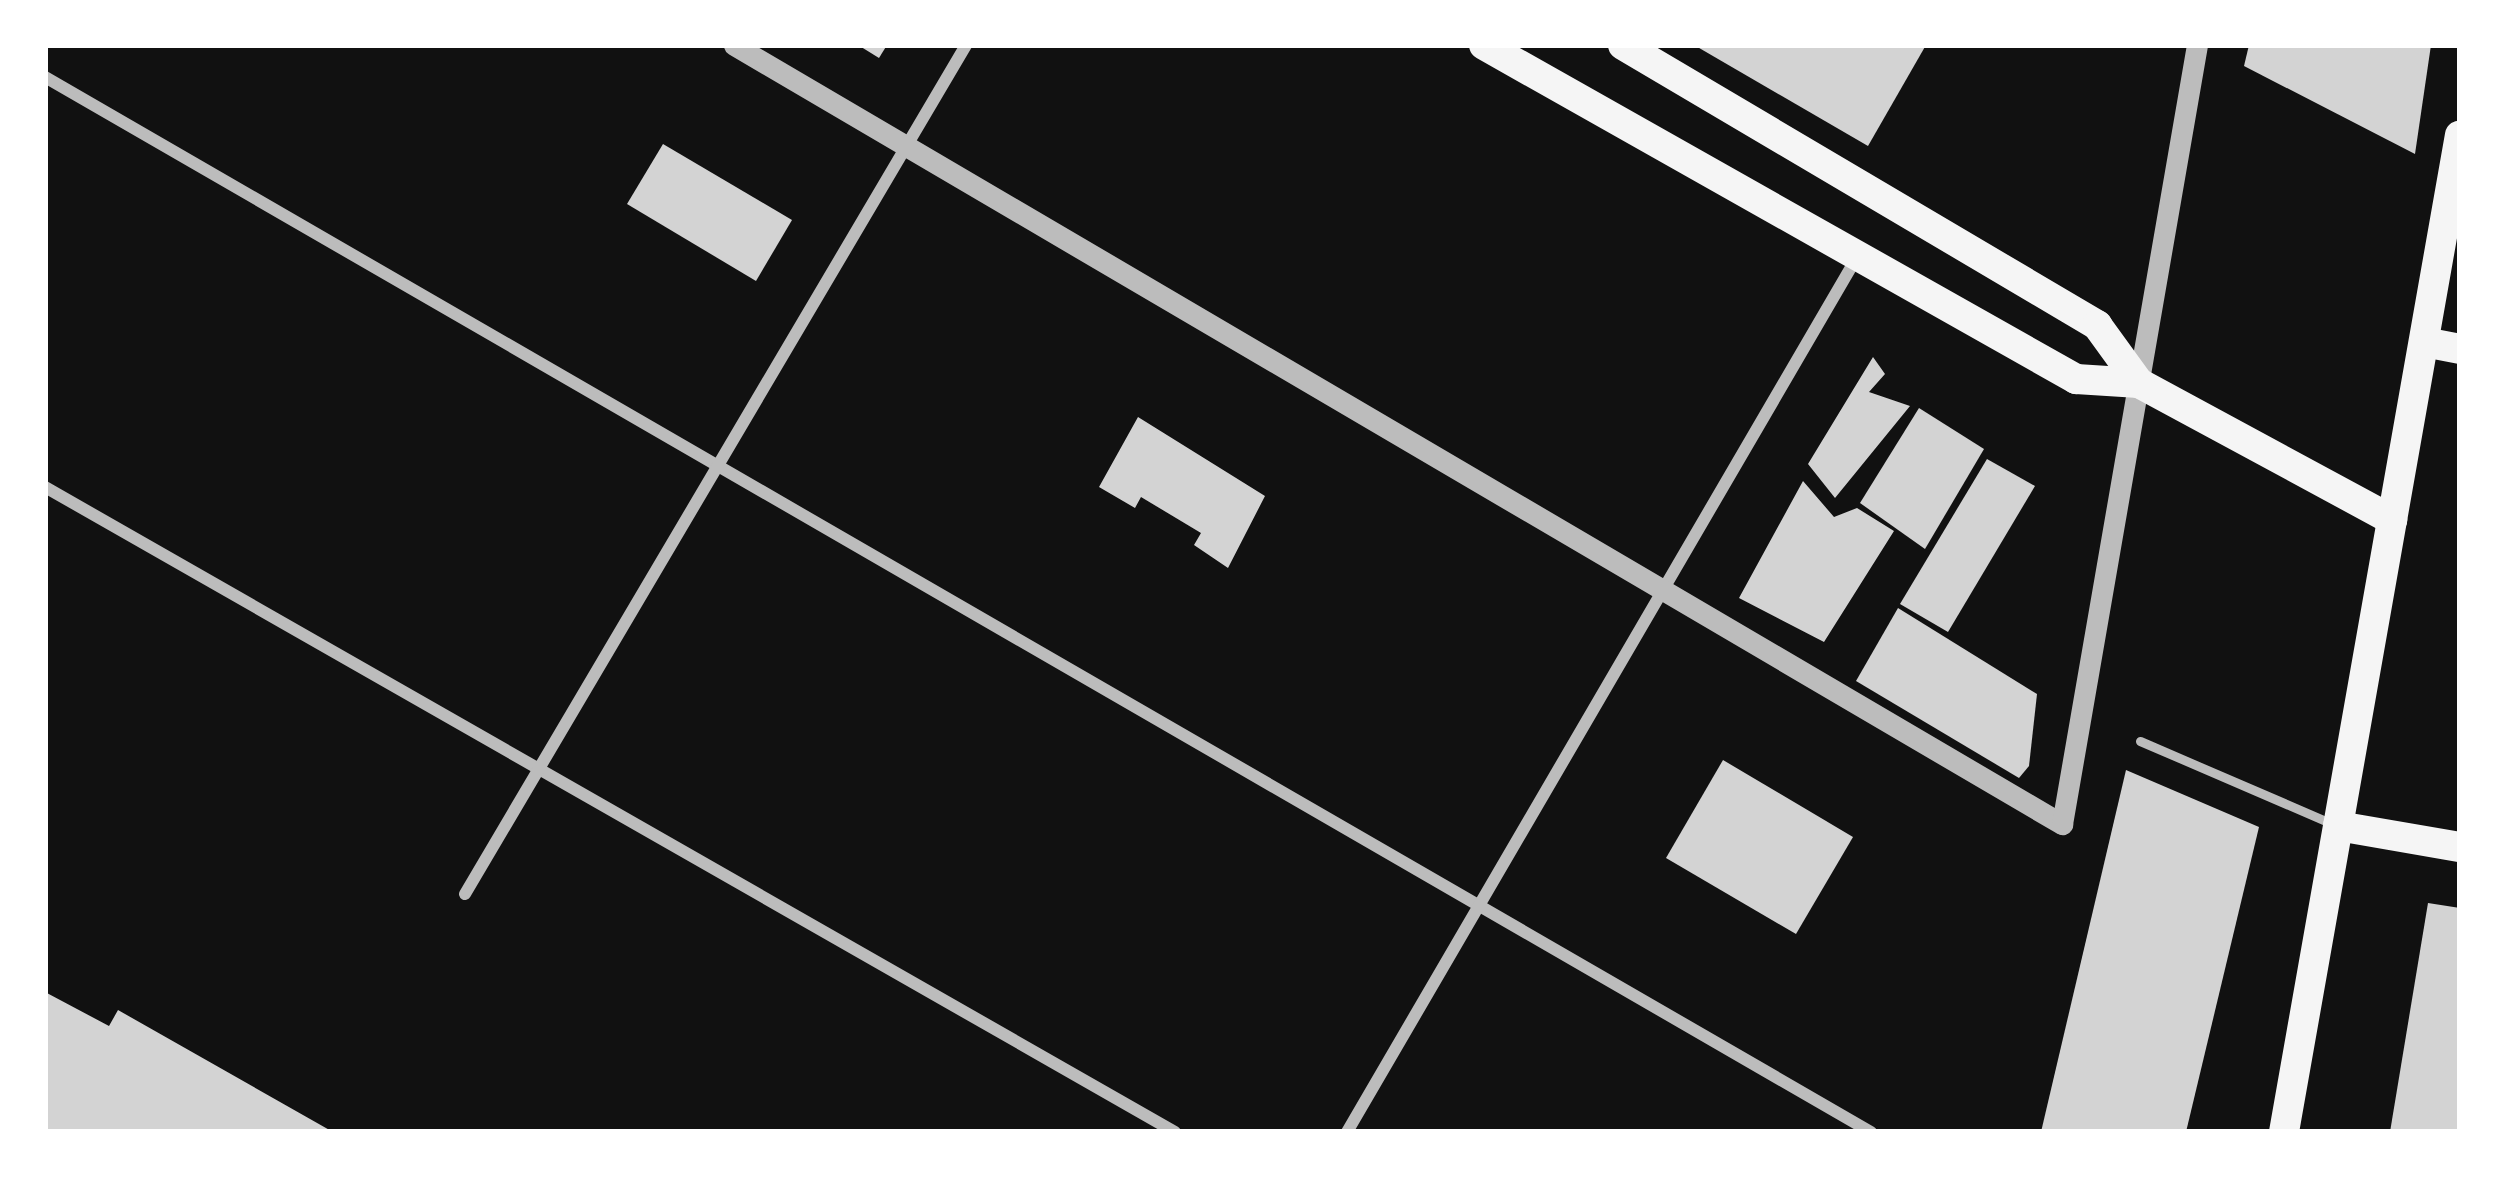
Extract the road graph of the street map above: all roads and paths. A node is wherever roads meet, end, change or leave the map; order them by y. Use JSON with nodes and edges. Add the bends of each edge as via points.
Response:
{"nodes":[{"id":1,"x":734,"y":45,"type":"edge"},
{"id":2,"x":966,"y":45,"type":"edge"},
{"id":3,"x":1484,"y":45,"type":"edge"},
{"id":4,"x":1623,"y":45,"type":"edge"},
{"id":5,"x":2197,"y":45,"type":"edge"},
{"id":6,"x":45,"y":77,"type":"edge"},
{"id":7,"x":2460,"y":136,"type":"edge"},
{"id":8,"x":905,"y":147,"type":"junction"},
{"id":9,"x":1857,"y":258,"type":"junction"},
{"id":10,"x":2424,"y":342,"type":"junction"},
{"id":11,"x":2460,"y":349,"type":"edge"},
{"id":12,"x":2139,"y":383,"type":"junction"},
{"id":13,"x":717,"y":467,"type":"junction"},
{"id":14,"x":45,"y":488,"type":"edge"},
{"id":15,"x":2392,"y":520,"type":"junction"},
{"id":16,"x":1661,"y":594,"type":"junction"},
{"id":17,"x":2140,"y":741,"type":"dead end"},
{"id":18,"x":538,"y":769,"type":"junction"},
{"id":19,"x":2338,"y":826,"type":"junction"},
{"id":20,"x":2460,"y":848,"type":"edge"},
{"id":21,"x":465,"y":894,"type":"dead end"},
{"id":22,"x":1479,"y":906,"type":"junction"},
{"id":23,"x":1175,"y":1132,"type":"edge"},
{"id":24,"x":1347,"y":1132,"type":"edge"},
{"id":25,"x":1871,"y":1132,"type":"edge"},
{"id":26,"x":2284,"y":1132,"type":"edge"}],
"edges":[{"from":1,"to":8,"type":"street"},
{"from":2,"to":8,"type":"street"},
{"from":3,"to":9,"type":"main road"},
{"from":4,"to":12,"type":"main road","via":[[2098,325]]},
{"from":5,"to":12,"type":"street"},
{"from":6,"to":13,"type":"street"},
{"from":7,"to":10,"type":"main road"},
{"from":8,"to":13,"type":"street"},
{"from":8,"to":16,"type":"street"},
{"from":9,"to":12,"type":"main road","via":[[2076,380]]},
{"from":9,"to":16,"type":"street"},
{"from":10,"to":11,"type":"main road"},
{"from":10,"to":15,"type":"main road"},
{"from":12,"to":15,"type":"main road"},
{"from":12,"to":16,"type":"street","via":[[2062,824]]},
{"from":13,"to":18,"type":"street"},
{"from":13,"to":22,"type":"street"},
{"from":14,"to":18,"type":"street"},
{"from":15,"to":19,"type":"main road"},
{"from":16,"to":22,"type":"street"},
{"from":17,"to":19,"type":"lane"},
{"from":18,"to":21,"type":"street"},
{"from":18,"to":23,"type":"street"},
{"from":19,"to":20,"type":"main road"},
{"from":19,"to":26,"type":"main road"},
{"from":22,"to":24,"type":"street"},
{"from":22,"to":25,"type":"street"}]}
